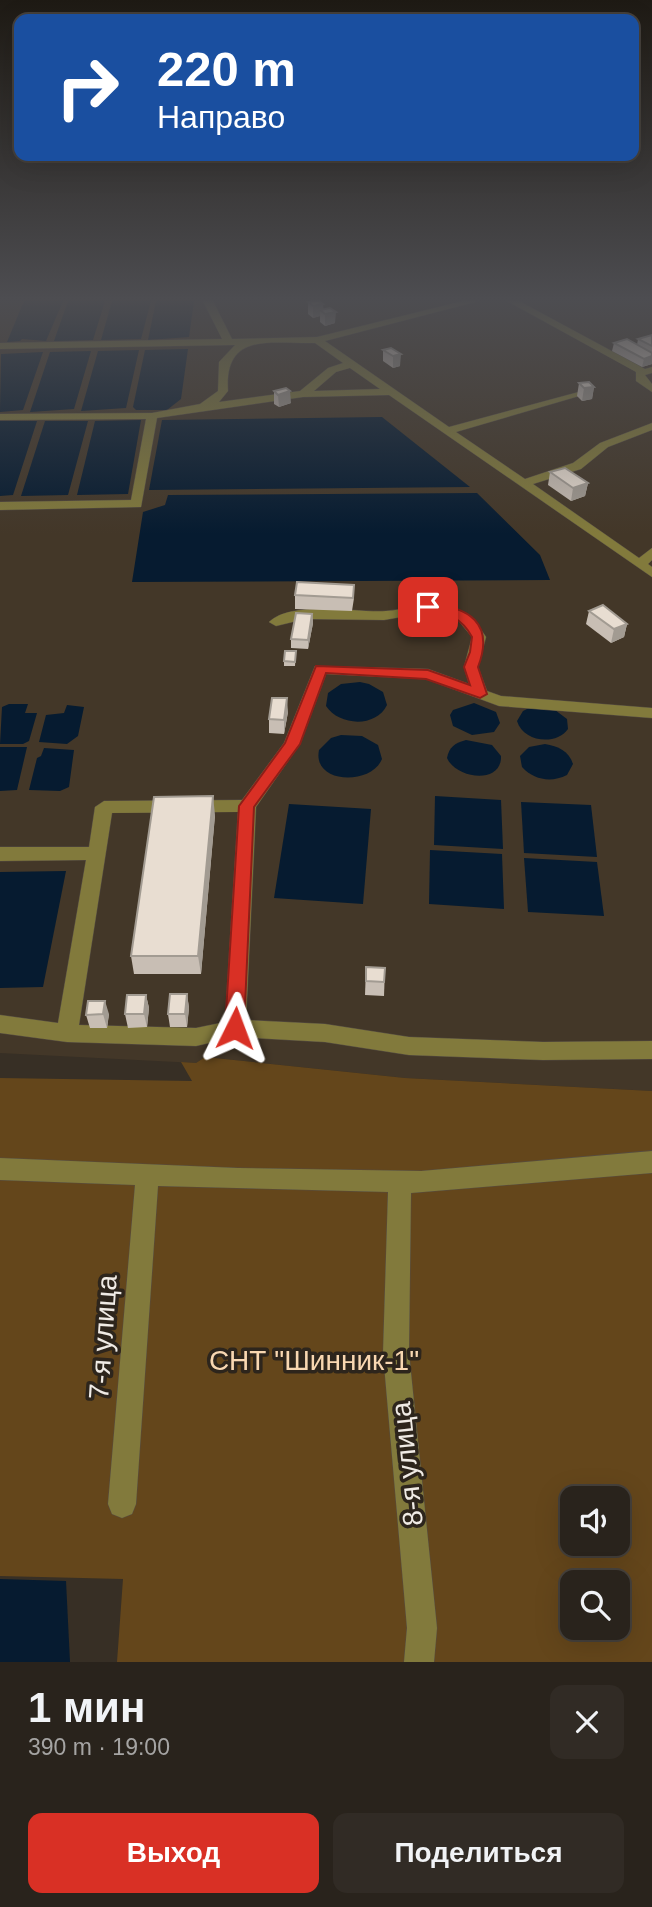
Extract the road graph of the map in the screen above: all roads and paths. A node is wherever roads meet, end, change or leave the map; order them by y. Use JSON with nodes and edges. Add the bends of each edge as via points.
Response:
{"nodes":[{"id":1,"x":223,"y":379,"type":"edge"},
{"id":2,"x":322,"y":379,"type":"edge"},
{"id":3,"x":373,"y":379,"type":"edge"},
{"id":4,"x":394,"y":392,"type":"junction"},
{"id":5,"x":582,"y":392,"type":"edge"},
{"id":6,"x":303,"y":394,"type":"junction"},
{"id":7,"x":202,"y":407,"type":"junction"},
{"id":8,"x":152,"y":416,"type":"junction"},
{"id":9,"x":0,"y":418,"type":"edge"},
{"id":10,"x":652,"y":426,"type":"edge"},
{"id":11,"x":447,"y":431,"type":"junction"},
{"id":12,"x":522,"y":484,"type":"junction"},
{"id":13,"x":0,"y":506,"type":"edge"},
{"id":14,"x":652,"y":552,"type":"edge"},
{"id":15,"x":646,"y":569,"type":"edge"},
{"id":16,"x":276,"y":622,"type":"dead end"},
{"id":17,"x":480,"y":694,"type":"junction"},
{"id":18,"x":652,"y":713,"type":"edge"},
{"id":19,"x":247,"y":806,"type":"junction"},
{"id":20,"x":95,"y":853,"type":"junction"},
{"id":21,"x":0,"y":854,"type":"edge"},
{"id":22,"x":0,"y":1024,"type":"edge"},
{"id":23,"x":235,"y":1028,"type":"junction"},
{"id":24,"x":67,"y":1033,"type":"junction"},
{"id":25,"x":652,"y":1050,"type":"edge"},
{"id":26,"x":652,"y":1162,"type":"edge"},
{"id":27,"x":0,"y":1169,"type":"edge"},
{"id":28,"x":147,"y":1175,"type":"junction"},
{"id":29,"x":401,"y":1182,"type":"junction"},
{"id":30,"x":122,"y":1504,"type":"dead end"},
{"id":31,"x":419,"y":1662,"type":"edge"}],
"edges":[{"from":1,"to":7,"type":"street","via":[[223,391]]},
{"from":2,"to":6,"type":"street"},
{"from":3,"to":4,"type":"street"},
{"from":4,"to":6,"type":"street"},
{"from":4,"to":11,"type":"street"},
{"from":5,"to":11,"type":"street"},
{"from":6,"to":7,"type":"street"},
{"from":7,"to":8,"type":"street"},
{"from":8,"to":9,"type":"street"},
{"from":8,"to":13,"type":"street","via":[[136,504]]},
{"from":10,"to":12,"type":"street","via":[[604,445],[577,466]]},
{"from":11,"to":12,"type":"street"},
{"from":12,"to":15,"type":"street"},
{"from":14,"to":15,"type":"street"},
{"from":16,"to":17,"type":"street","via":[[292,614],[379,616],[447,608],[471,624],[478,637],[471,667]]},
{"from":17,"to":18,"type":"street","via":[[499,701]]},
{"from":17,"to":19,"type":"street","via":[[428,674],[320,669],[292,744]]},
{"from":19,"to":20,"type":"street","via":[[104,807]]},
{"from":19,"to":23,"type":"street"},
{"from":20,"to":21,"type":"street"},
{"from":20,"to":24,"type":"street"},
{"from":22,"to":24,"type":"street"},
{"from":23,"to":24,"type":"street","via":[[196,1037]]},
{"from":23,"to":25,"type":"street","via":[[325,1033],[409,1046]]},
{"from":26,"to":29,"type":"street"},
{"from":27,"to":28,"type":"street"},
{"from":28,"to":29,"type":"street"},
{"from":28,"to":30,"type":"street","name":"7-я улица"},
{"from":29,"to":31,"type":"street","name":"8-я улица","via":[[396,1353],[422,1628]]}]}
